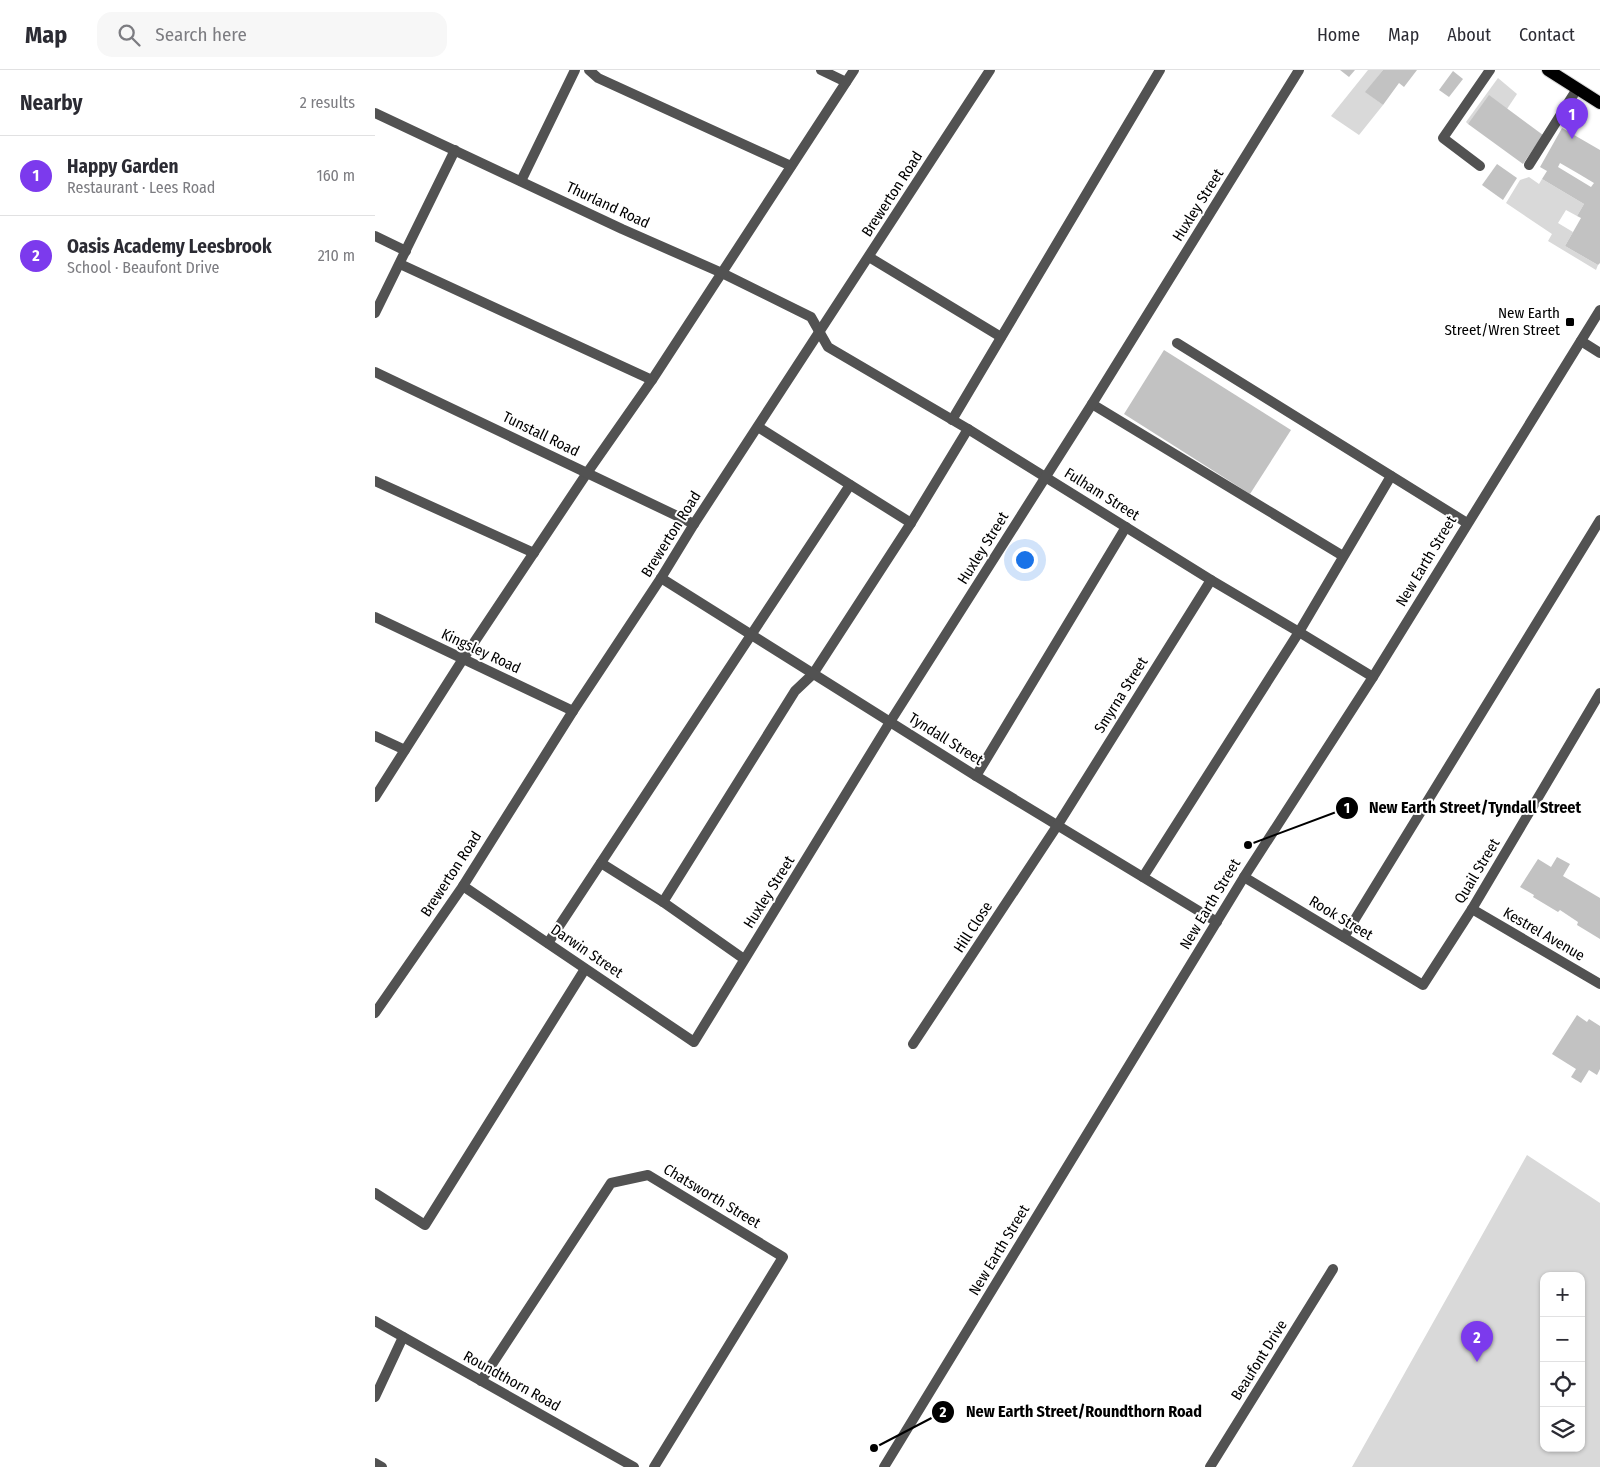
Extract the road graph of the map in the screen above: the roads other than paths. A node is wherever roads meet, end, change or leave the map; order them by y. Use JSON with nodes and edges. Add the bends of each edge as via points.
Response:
{"nodes":[{"id":1,"x":575,"y":70,"type":"edge"},
{"id":2,"x":589,"y":70,"type":"edge"},
{"id":3,"x":821,"y":70,"type":"edge"},
{"id":4,"x":854,"y":70,"type":"edge"},
{"id":5,"x":990,"y":70,"type":"edge"},
{"id":6,"x":1160,"y":70,"type":"edge"},
{"id":7,"x":1299,"y":70,"type":"edge"},
{"id":8,"x":1490,"y":70,"type":"edge"},
{"id":9,"x":1548,"y":70,"type":"edge"},
{"id":10,"x":846,"y":82,"type":"junction"},
{"id":11,"x":1577,"y":89,"type":"junction"},
{"id":12,"x":1600,"y":103,"type":"edge"},
{"id":13,"x":375,"y":113,"type":"edge"},
{"id":14,"x":455,"y":150,"type":"junction"},
{"id":15,"x":1529,"y":165,"type":"dead end"},
{"id":16,"x":791,"y":166,"type":"junction"},
{"id":17,"x":1480,"y":166,"type":"dead end"},
{"id":18,"x":521,"y":181,"type":"junction"},
{"id":19,"x":375,"y":236,"type":"edge"},
{"id":20,"x":406,"y":251,"type":"junction"},
{"id":21,"x":869,"y":256,"type":"junction"},
{"id":22,"x":400,"y":264,"type":"junction"},
{"id":23,"x":723,"y":273,"type":"junction"},
{"id":24,"x":1600,"y":310,"type":"edge"},
{"id":25,"x":375,"y":313,"type":"edge"},
{"id":26,"x":820,"y":332,"type":"junction"},
{"id":27,"x":1001,"y":337,"type":"junction"},
{"id":28,"x":1581,"y":341,"type":"junction"},
{"id":29,"x":1177,"y":343,"type":"dead end"},
{"id":30,"x":1600,"y":353,"type":"edge"},
{"id":31,"x":375,"y":372,"type":"edge"},
{"id":32,"x":652,"y":380,"type":"junction"},
{"id":33,"x":1092,"y":404,"type":"junction"},
{"id":34,"x":952,"y":420,"type":"junction"},
{"id":35,"x":758,"y":427,"type":"junction"},
{"id":36,"x":968,"y":429,"type":"junction"},
{"id":37,"x":587,"y":473,"type":"junction"},
{"id":38,"x":1387,"y":474,"type":"junction"},
{"id":39,"x":1045,"y":477,"type":"junction"},
{"id":40,"x":375,"y":481,"type":"edge"},
{"id":41,"x":850,"y":485,"type":"junction"},
{"id":42,"x":1600,"y":520,"type":"edge"},
{"id":43,"x":911,"y":523,"type":"junction"},
{"id":44,"x":1467,"y":523,"type":"junction"},
{"id":45,"x":694,"y":524,"type":"junction"},
{"id":46,"x":1126,"y":527,"type":"junction"},
{"id":47,"x":534,"y":553,"type":"junction"},
{"id":48,"x":1343,"y":556,"type":"junction"},
{"id":49,"x":661,"y":578,"type":"junction"},
{"id":50,"x":1211,"y":580,"type":"junction"},
{"id":51,"x":375,"y":617,"type":"edge"},
{"id":52,"x":1299,"y":632,"type":"junction"},
{"id":53,"x":752,"y":635,"type":"junction"},
{"id":54,"x":463,"y":659,"type":"junction"},
{"id":55,"x":813,"y":674,"type":"junction"},
{"id":56,"x":1373,"y":677,"type":"junction"},
{"id":57,"x":1600,"y":693,"type":"edge"},
{"id":58,"x":573,"y":711,"type":"junction"},
{"id":59,"x":890,"y":722,"type":"junction"},
{"id":60,"x":375,"y":736,"type":"edge"},
{"id":61,"x":405,"y":750,"type":"junction"},
{"id":62,"x":976,"y":776,"type":"junction"},
{"id":63,"x":375,"y":797,"type":"edge"},
{"id":64,"x":1057,"y":826,"type":"junction"},
{"id":65,"x":601,"y":863,"type":"junction"},
{"id":66,"x":1244,"y":876,"type":"junction"},
{"id":67,"x":1143,"y":878,"type":"junction"},
{"id":68,"x":463,"y":886,"type":"junction"},
{"id":69,"x":663,"y":902,"type":"junction"},
{"id":70,"x":1472,"y":909,"type":"junction"},
{"id":71,"x":1217,"y":922,"type":"junction"},
{"id":72,"x":1344,"y":937,"type":"junction"},
{"id":73,"x":548,"y":944,"type":"junction"},
{"id":74,"x":744,"y":960,"type":"junction"},
{"id":75,"x":585,"y":969,"type":"junction"},
{"id":76,"x":1600,"y":984,"type":"edge"},
{"id":77,"x":1423,"y":985,"type":"joint"},
{"id":78,"x":375,"y":1013,"type":"edge"},
{"id":79,"x":693,"y":1042,"type":"joint"},
{"id":80,"x":913,"y":1044,"type":"dead end"},
{"id":81,"x":375,"y":1193,"type":"edge"},
{"id":82,"x":1333,"y":1269,"type":"dead end"},
{"id":83,"x":375,"y":1321,"type":"edge"},
{"id":84,"x":403,"y":1337,"type":"junction"},
{"id":85,"x":481,"y":1381,"type":"junction"},
{"id":86,"x":375,"y":1397,"type":"edge"},
{"id":87,"x":375,"y":1463,"type":"edge"},
{"id":88,"x":381,"y":1467,"type":"edge"},
{"id":89,"x":634,"y":1467,"type":"edge"},
{"id":90,"x":653,"y":1467,"type":"edge"},
{"id":91,"x":884,"y":1467,"type":"edge"},
{"id":92,"x":1210,"y":1467,"type":"edge"}],
"edges":[{"from":1,"to":18,"type":"street"},
{"from":2,"to":16,"type":"street","via":[[598,78]]},
{"from":3,"to":10,"type":"street"},
{"from":4,"to":10,"type":"street"},
{"from":5,"to":21,"type":"street","name":"Brewerton Road"},
{"from":6,"to":27,"type":"street"},
{"from":7,"to":33,"type":"street","name":"Huxley Street"},
{"from":8,"to":17,"type":"street","via":[[1443,138]]},
{"from":9,"to":11,"type":"main road"},
{"from":10,"to":16,"type":"street"},
{"from":11,"to":12,"type":"main road"},
{"from":11,"to":15,"type":"street"},
{"from":13,"to":14,"type":"street","name":"Thurland Road"},
{"from":14,"to":18,"type":"street","name":"Thurland Road"},
{"from":14,"to":20,"type":"street"},
{"from":16,"to":23,"type":"street"},
{"from":18,"to":23,"type":"street","name":"Thurland Road"},
{"from":19,"to":20,"type":"street"},
{"from":20,"to":22,"type":"street"},
{"from":21,"to":26,"type":"street","name":"Brewerton Road"},
{"from":21,"to":27,"type":"street"},
{"from":22,"to":25,"type":"street"},
{"from":22,"to":32,"type":"street"},
{"from":23,"to":26,"type":"street","name":"Thurland Road","via":[[811,317]]},
{"from":23,"to":32,"type":"street"},
{"from":24,"to":28,"type":"street","name":"New Earth Street"},
{"from":26,"to":34,"type":"street","name":"Fulham Street","via":[[828,347]]},
{"from":26,"to":35,"type":"street","name":"Brewerton Road"},
{"from":27,"to":34,"type":"street"},
{"from":28,"to":30,"type":"street"},
{"from":28,"to":44,"type":"street","name":"New Earth Street"},
{"from":29,"to":38,"type":"street"},
{"from":31,"to":37,"type":"street","name":"Tunstall Road"},
{"from":32,"to":37,"type":"street"},
{"from":33,"to":39,"type":"street","name":"Huxley Street"},
{"from":33,"to":48,"type":"street"},
{"from":34,"to":36,"type":"street","name":"Fulham Street"},
{"from":35,"to":41,"type":"street"},
{"from":35,"to":45,"type":"street","name":"Brewerton Road"},
{"from":36,"to":39,"type":"street","name":"Fulham Street"},
{"from":36,"to":43,"type":"street"},
{"from":37,"to":45,"type":"street","name":"Tunstall Road"},
{"from":37,"to":47,"type":"street"},
{"from":38,"to":44,"type":"street"},
{"from":38,"to":48,"type":"street"},
{"from":39,"to":46,"type":"street","name":"Fulham Street"},
{"from":39,"to":59,"type":"street","name":"Huxley Street"},
{"from":40,"to":47,"type":"street"},
{"from":41,"to":43,"type":"street"},
{"from":41,"to":53,"type":"street"},
{"from":42,"to":72,"type":"street"},
{"from":43,"to":55,"type":"street"},
{"from":44,"to":56,"type":"street","name":"New Earth Street"},
{"from":45,"to":49,"type":"street","name":"Brewerton Road"},
{"from":46,"to":50,"type":"street","name":"Fulham Street"},
{"from":46,"to":62,"type":"street"},
{"from":47,"to":54,"type":"street"},
{"from":48,"to":52,"type":"street"},
{"from":49,"to":53,"type":"street","name":"Tyndall Street"},
{"from":49,"to":58,"type":"street","name":"Brewerton Road"},
{"from":50,"to":52,"type":"street","name":"Fulham Street"},
{"from":50,"to":64,"type":"street","name":"Smyrna Street"},
{"from":51,"to":54,"type":"street","name":"Kingsley Road"},
{"from":52,"to":56,"type":"street","name":"Fulham Street"},
{"from":52,"to":67,"type":"street"},
{"from":53,"to":55,"type":"street","name":"Tyndall Street"},
{"from":53,"to":65,"type":"street"},
{"from":54,"to":58,"type":"street","name":"Kingsley Road"},
{"from":54,"to":61,"type":"street"},
{"from":55,"to":59,"type":"street","name":"Tyndall Street"},
{"from":55,"to":69,"type":"street","via":[[795,691]]},
{"from":56,"to":66,"type":"street","name":"New Earth Street"},
{"from":57,"to":70,"type":"street","name":"Quail Street"},
{"from":58,"to":68,"type":"street","name":"Brewerton Road"},
{"from":59,"to":62,"type":"street","name":"Tyndall Street"},
{"from":59,"to":74,"type":"street","name":"Huxley Street"},
{"from":60,"to":61,"type":"street"},
{"from":61,"to":63,"type":"street"},
{"from":62,"to":64,"type":"street","name":"Tyndall Street"},
{"from":64,"to":67,"type":"street","name":"Tyndall Street"},
{"from":64,"to":80,"type":"street","name":"Hill Close"},
{"from":65,"to":69,"type":"street"},
{"from":65,"to":73,"type":"street"},
{"from":66,"to":71,"type":"street","name":"New Earth Street"},
{"from":66,"to":72,"type":"street","name":"Rook Street"},
{"from":67,"to":71,"type":"street","name":"Tyndall Street"},
{"from":68,"to":73,"type":"street","name":"Darwin Street"},
{"from":68,"to":78,"type":"street","name":"Brewerton Road"},
{"from":69,"to":74,"type":"street"},
{"from":70,"to":76,"type":"street","name":"Kestrel Avenue"},
{"from":70,"to":77,"type":"street","name":"Quail Street"},
{"from":71,"to":91,"type":"street","name":"New Earth Street"},
{"from":72,"to":77,"type":"street","name":"Rook Street"},
{"from":73,"to":75,"type":"street","name":"Darwin Street"},
{"from":74,"to":79,"type":"street","name":"Huxley Street"},
{"from":75,"to":79,"type":"street","name":"Darwin Street"},
{"from":75,"to":81,"type":"street","via":[[425,1225]]},
{"from":82,"to":92,"type":"street","name":"Beaufont Drive"},
{"from":83,"to":84,"type":"street","name":"Roundthorn Road"},
{"from":84,"to":85,"type":"street","name":"Roundthorn Road"},
{"from":84,"to":86,"type":"street"},
{"from":85,"to":89,"type":"street","name":"Roundthorn Road"},
{"from":85,"to":90,"type":"street","name":"Chatsworth Street","via":[[611,1183],[648,1175],[783,1257]]},
{"from":87,"to":88,"type":"street"}]}
